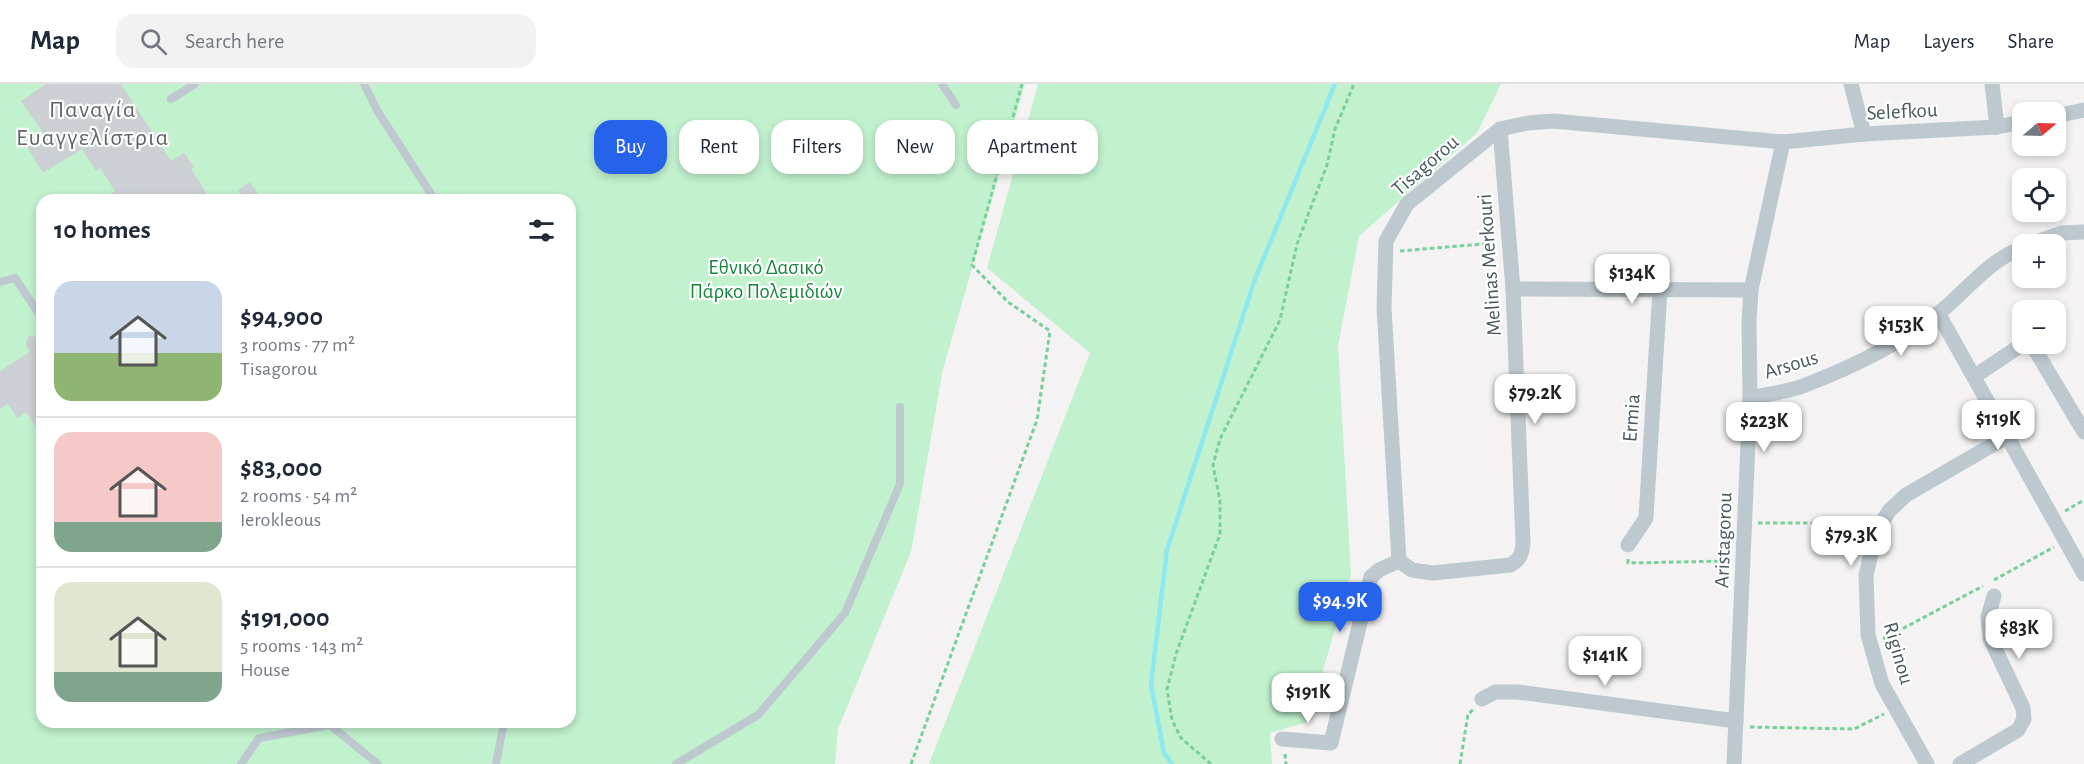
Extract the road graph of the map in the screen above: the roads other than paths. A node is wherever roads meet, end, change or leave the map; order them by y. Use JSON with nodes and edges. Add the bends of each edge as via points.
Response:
{"nodes":[{"id":1,"x":195,"y":84,"type":"edge"},
{"id":2,"x":364,"y":84,"type":"edge"},
{"id":3,"x":942,"y":84,"type":"edge"},
{"id":4,"x":1851,"y":84,"type":"edge"},
{"id":5,"x":1992,"y":84,"type":"edge"},
{"id":6,"x":171,"y":99,"type":"dead end"},
{"id":7,"x":956,"y":105,"type":"dead end"},
{"id":8,"x":2084,"y":110,"type":"edge"},
{"id":9,"x":2066,"y":114,"type":"edge"},
{"id":10,"x":2012,"y":124,"type":"edge"},
{"id":11,"x":1997,"y":127,"type":"junction"},
{"id":12,"x":1500,"y":129,"type":"junction"},
{"id":13,"x":1864,"y":134,"type":"junction"},
{"id":14,"x":1784,"y":142,"type":"junction"},
{"id":15,"x":431,"y":194,"type":"edge"},
{"id":16,"x":2084,"y":232,"type":"edge"},
{"id":17,"x":2059,"y":234,"type":"edge"},
{"id":18,"x":2012,"y":252,"type":"edge"},
{"id":19,"x":0,"y":282,"type":"edge"},
{"id":20,"x":1513,"y":289,"type":"junction"},
{"id":21,"x":1660,"y":289,"type":"junction"},
{"id":22,"x":1751,"y":290,"type":"junction"},
{"id":23,"x":36,"y":309,"type":"edge"},
{"id":24,"x":1938,"y":313,"type":"junction"},
{"id":25,"x":2012,"y":352,"type":"edge"},
{"id":26,"x":2038,"y":354,"type":"edge"},
{"id":27,"x":1975,"y":376,"type":"junction"},
{"id":28,"x":1750,"y":398,"type":"junction"},
{"id":29,"x":900,"y":407,"type":"dead end"},
{"id":30,"x":2084,"y":432,"type":"edge"},
{"id":31,"x":2008,"y":436,"type":"junction"},
{"id":32,"x":1628,"y":545,"type":"road end"},
{"id":33,"x":1399,"y":561,"type":"junction"},
{"id":34,"x":2084,"y":574,"type":"edge"},
{"id":35,"x":1994,"y":596,"type":"dead end"},
{"id":36,"x":1482,"y":699,"type":"road end"},
{"id":37,"x":1736,"y":724,"type":"junction"},
{"id":38,"x":314,"y":728,"type":"edge"},
{"id":39,"x":334,"y":728,"type":"edge"},
{"id":40,"x":503,"y":728,"type":"edge"},
{"id":41,"x":1282,"y":739,"type":"dead end"},
{"id":42,"x":241,"y":764,"type":"edge"},
{"id":43,"x":378,"y":764,"type":"edge"},
{"id":44,"x":496,"y":764,"type":"edge"},
{"id":45,"x":676,"y":764,"type":"edge"},
{"id":46,"x":1734,"y":764,"type":"edge"},
{"id":47,"x":1927,"y":764,"type":"edge"},
{"id":48,"x":1960,"y":764,"type":"edge"}],
"edges":[{"from":1,"to":6,"type":"lane"},
{"from":2,"to":15,"type":"lane"},
{"from":3,"to":7,"type":"lane"},
{"from":4,"to":13,"type":"street"},
{"from":5,"to":11,"type":"street"},
{"from":8,"to":9,"type":"street"},
{"from":10,"to":11,"type":"street","name":"Selefkou"},
{"from":11,"to":13,"type":"street","name":"Selefkou"},
{"from":12,"to":14,"type":"street","name":"Tisagorou","via":[[1553,121]]},
{"from":12,"to":20,"type":"street","name":"Melinas Merkouri"},
{"from":12,"to":33,"type":"street","name":"Tisagorou","via":[[1407,204],[1386,241],[1384,308]]},
{"from":13,"to":14,"type":"street","name":"Selefkou"},
{"from":14,"to":22,"type":"street","name":"Aristagorou"},
{"from":16,"to":17,"type":"street"},
{"from":18,"to":24,"type":"street","name":"Arsous","via":[[1986,268]]},
{"from":19,"to":23,"type":"lane","via":[[15,278]]},
{"from":20,"to":21,"type":"street"},
{"from":20,"to":33,"type":"street","name":"Melinas Merkouri","via":[[1522,554],[1510,565],[1433,573],[1412,570]]},
{"from":21,"to":22,"type":"street"},
{"from":21,"to":32,"type":"street","name":"Ermia","via":[[1646,518]]},
{"from":22,"to":28,"type":"street","name":"Aristagorou"},
{"from":24,"to":27,"type":"street"},
{"from":24,"to":28,"type":"street","name":"Arsous","via":[[1872,356],[1802,387]]},
{"from":25,"to":27,"type":"street"},
{"from":26,"to":30,"type":"street"},
{"from":27,"to":31,"type":"street"},
{"from":28,"to":37,"type":"street","name":"Aristagorou"},
{"from":29,"to":45,"type":"lane","via":[[900,483],[845,612],[758,715]]},
{"from":31,"to":34,"type":"street"},
{"from":31,"to":47,"type":"street","name":"Riginou","via":[[1906,495],[1889,511],[1875,537],[1866,575],[1868,635],[1882,684]]},
{"from":33,"to":41,"type":"street","via":[[1371,577],[1331,742]]},
{"from":35,"to":48,"type":"street","via":[[1988,617],[1990,638],[2023,708],[2024,719],[2018,730]]},
{"from":36,"to":37,"type":"street","via":[[1495,692],[1518,692]]},
{"from":37,"to":46,"type":"street","name":"Aristagorou"},
{"from":38,"to":42,"type":"lane","via":[[259,738]]},
{"from":39,"to":43,"type":"lane"},
{"from":40,"to":44,"type":"lane"}]}
